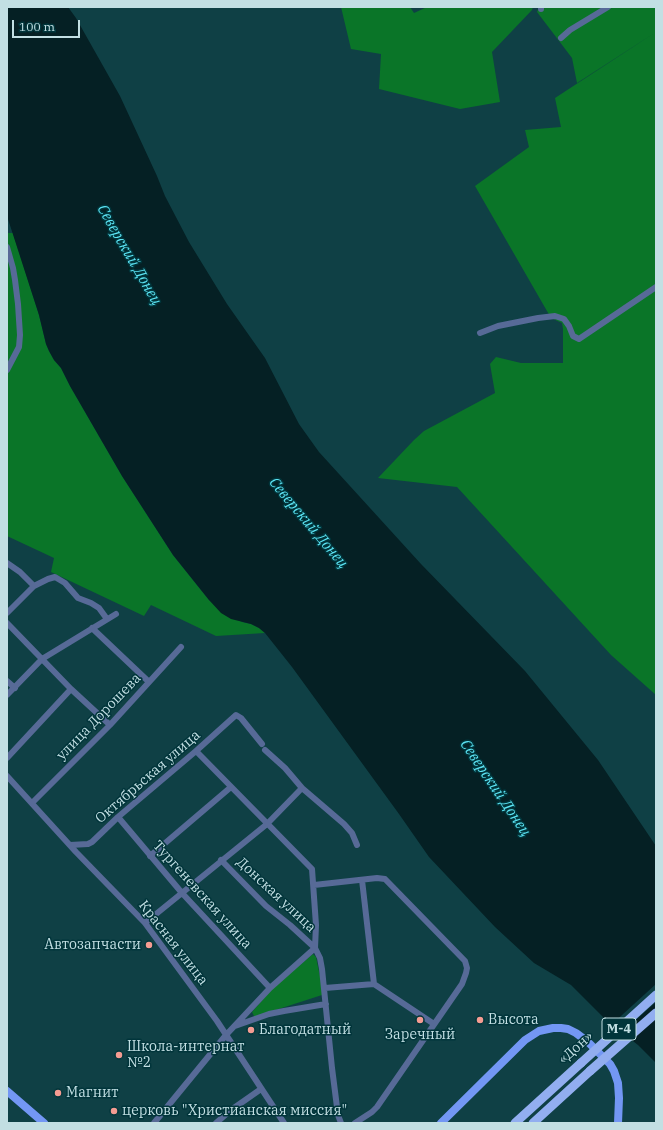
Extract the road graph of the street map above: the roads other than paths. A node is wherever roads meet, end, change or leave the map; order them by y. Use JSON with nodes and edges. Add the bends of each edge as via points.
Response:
{"nodes":[{"id":1,"x":608,"y":7,"type":"edge"},
{"id":2,"x":561,"y":38,"type":"dead end"},
{"id":3,"x":7,"y":247,"type":"edge"},
{"id":4,"x":656,"y":287,"type":"edge"},
{"id":5,"x":480,"y":332,"type":"dead end"},
{"id":6,"x":7,"y":370,"type":"edge"},
{"id":7,"x":7,"y":563,"type":"edge"},
{"id":8,"x":34,"y":586,"type":"junction"},
{"id":9,"x":7,"y":613,"type":"edge"},
{"id":10,"x":116,"y":614,"type":"dead end"},
{"id":11,"x":107,"y":619,"type":"junction"},
{"id":12,"x":7,"y":623,"type":"edge"},
{"id":13,"x":92,"y":628,"type":"junction"},
{"id":14,"x":181,"y":647,"type":"dead end"},
{"id":15,"x":42,"y":659,"type":"junction"},
{"id":16,"x":7,"y":681,"type":"edge"},
{"id":17,"x":149,"y":682,"type":"junction"},
{"id":18,"x":15,"y":688,"type":"junction"},
{"id":19,"x":71,"y":689,"type":"junction"},
{"id":20,"x":7,"y":695,"type":"edge"},
{"id":21,"x":110,"y":725,"type":"junction"},
{"id":22,"x":196,"y":751,"type":"junction"},
{"id":23,"x":7,"y":758,"type":"edge"},
{"id":24,"x":7,"y":776,"type":"edge"},
{"id":25,"x":231,"y":787,"type":"junction"},
{"id":26,"x":302,"y":788,"type":"junction"},
{"id":27,"x":32,"y":803,"type":"junction"},
{"id":28,"x":118,"y":817,"type":"junction"},
{"id":29,"x":267,"y":824,"type":"junction"},
{"id":30,"x":70,"y":845,"type":"junction"},
{"id":31,"x":357,"y":845,"type":"dead end"},
{"id":32,"x":150,"y":856,"type":"junction"},
{"id":33,"x":221,"y":860,"type":"junction"},
{"id":34,"x":362,"y":880,"type":"junction"},
{"id":35,"x":314,"y":885,"type":"junction"},
{"id":36,"x":182,"y":893,"type":"junction"},
{"id":37,"x":145,"y":923,"type":"junction"},
{"id":38,"x":315,"y":948,"type":"junction"},
{"id":39,"x":374,"y":984,"type":"junction"},
{"id":40,"x":270,"y":988,"type":"junction"},
{"id":41,"x":325,"y":988,"type":"junction"},
{"id":42,"x":656,"y":995,"type":"edge"},
{"id":43,"x":326,"y":1004,"type":"junction"},
{"id":44,"x":656,"y":1013,"type":"edge"},
{"id":45,"x":434,"y":1024,"type":"junction"},
{"id":46,"x":233,"y":1027,"type":"junction"},
{"id":47,"x":226,"y":1035,"type":"junction"},
{"id":48,"x":261,"y":1089,"type":"junction"},
{"id":49,"x":7,"y":1091,"type":"edge"},
{"id":50,"x":44,"y":1123,"type":"edge"},
{"id":51,"x":154,"y":1123,"type":"edge"},
{"id":52,"x":218,"y":1123,"type":"edge"},
{"id":53,"x":284,"y":1123,"type":"edge"},
{"id":54,"x":341,"y":1123,"type":"edge"},
{"id":55,"x":355,"y":1123,"type":"edge"},
{"id":56,"x":441,"y":1123,"type":"edge"},
{"id":57,"x":515,"y":1123,"type":"edge"},
{"id":58,"x":533,"y":1123,"type":"edge"},
{"id":59,"x":618,"y":1123,"type":"edge"}],
"edges":[{"from":1,"to":2,"type":"street"},
{"from":3,"to":6,"type":"street","via":[[15,280],[20,335],[18,347]]},
{"from":4,"to":5,"type":"street","via":[[579,339],[573,336],[564,319],[555,316],[498,326]]},
{"from":7,"to":8,"type":"street"},
{"from":8,"to":9,"type":"street"},
{"from":8,"to":11,"type":"street","via":[[55,577],[65,583],[78,598],[99,608]]},
{"from":10,"to":11,"type":"street"},
{"from":11,"to":13,"type":"street"},
{"from":12,"to":15,"type":"street"},
{"from":13,"to":15,"type":"street"},
{"from":13,"to":17,"type":"street"},
{"from":14,"to":17,"type":"street","name":"улица Дорошева"},
{"from":15,"to":18,"type":"street"},
{"from":15,"to":19,"type":"street"},
{"from":16,"to":18,"type":"street"},
{"from":17,"to":21,"type":"street","name":"улица Дорошева"},
{"from":18,"to":20,"type":"street"},
{"from":19,"to":21,"type":"street"},
{"from":19,"to":23,"type":"street"},
{"from":21,"to":27,"type":"street","name":"улица Дорошева"},
{"from":22,"to":25,"type":"street"},
{"from":22,"to":26,"type":"street","name":"Октябрьская улица","via":[[236,715]]},
{"from":22,"to":28,"type":"street","name":"Октябрьская улица"},
{"from":24,"to":27,"type":"street","name":"Красная улица"},
{"from":25,"to":29,"type":"street"},
{"from":25,"to":32,"type":"street"},
{"from":26,"to":29,"type":"street"},
{"from":26,"to":31,"type":"street","via":[[344,824],[352,833]]},
{"from":27,"to":30,"type":"street","name":"Красная улица"},
{"from":28,"to":30,"type":"street","name":"Октябрьская улица","via":[[90,843]]},
{"from":28,"to":32,"type":"street","name":"Тургеневская улица"},
{"from":29,"to":33,"type":"street"},
{"from":29,"to":35,"type":"street","via":[[310,866]]},
{"from":30,"to":37,"type":"street","name":"Красная улица"},
{"from":32,"to":36,"type":"street","name":"Тургеневская улица"},
{"from":33,"to":36,"type":"street"},
{"from":33,"to":38,"type":"street","name":"Донская улица","via":[[266,906]]},
{"from":34,"to":35,"type":"street"},
{"from":34,"to":39,"type":"street"},
{"from":34,"to":45,"type":"street","via":[[386,880],[465,962],[467,968],[462,984]]},
{"from":35,"to":38,"type":"street"},
{"from":36,"to":37,"type":"street"},
{"from":36,"to":40,"type":"street","name":"Тургеневская улица"},
{"from":37,"to":47,"type":"street","name":"Красная улица"},
{"from":38,"to":40,"type":"street"},
{"from":38,"to":41,"type":"street","via":[[320,958]]},
{"from":39,"to":41,"type":"street"},
{"from":39,"to":45,"type":"street"},
{"from":40,"to":46,"type":"street"},
{"from":41,"to":43,"type":"street"},
{"from":42,"to":57,"type":"highway","name":"«Дон»","number":"М-4","bridge":true},
{"from":43,"to":46,"type":"street","via":[[269,1014]]},
{"from":43,"to":54,"type":"street","via":[[332,1068]]},
{"from":44,"to":58,"type":"highway","name":"«Дон»","number":"М-4","bridge":true},
{"from":45,"to":55,"type":"street","via":[[377,1106]]},
{"from":46,"to":47,"type":"street"},
{"from":47,"to":48,"type":"street","name":"Красная улица"},
{"from":47,"to":51,"type":"street"},
{"from":48,"to":52,"type":"street","via":[[231,1110]]},
{"from":48,"to":53,"type":"street","name":"Красная улица"},
{"from":49,"to":50,"type":"main road"},
{"from":56,"to":59,"type":"main road","via":[[525,1040],[539,1031],[553,1028],[568,1029],[576,1033],[610,1064],[618,1083]]}]}
